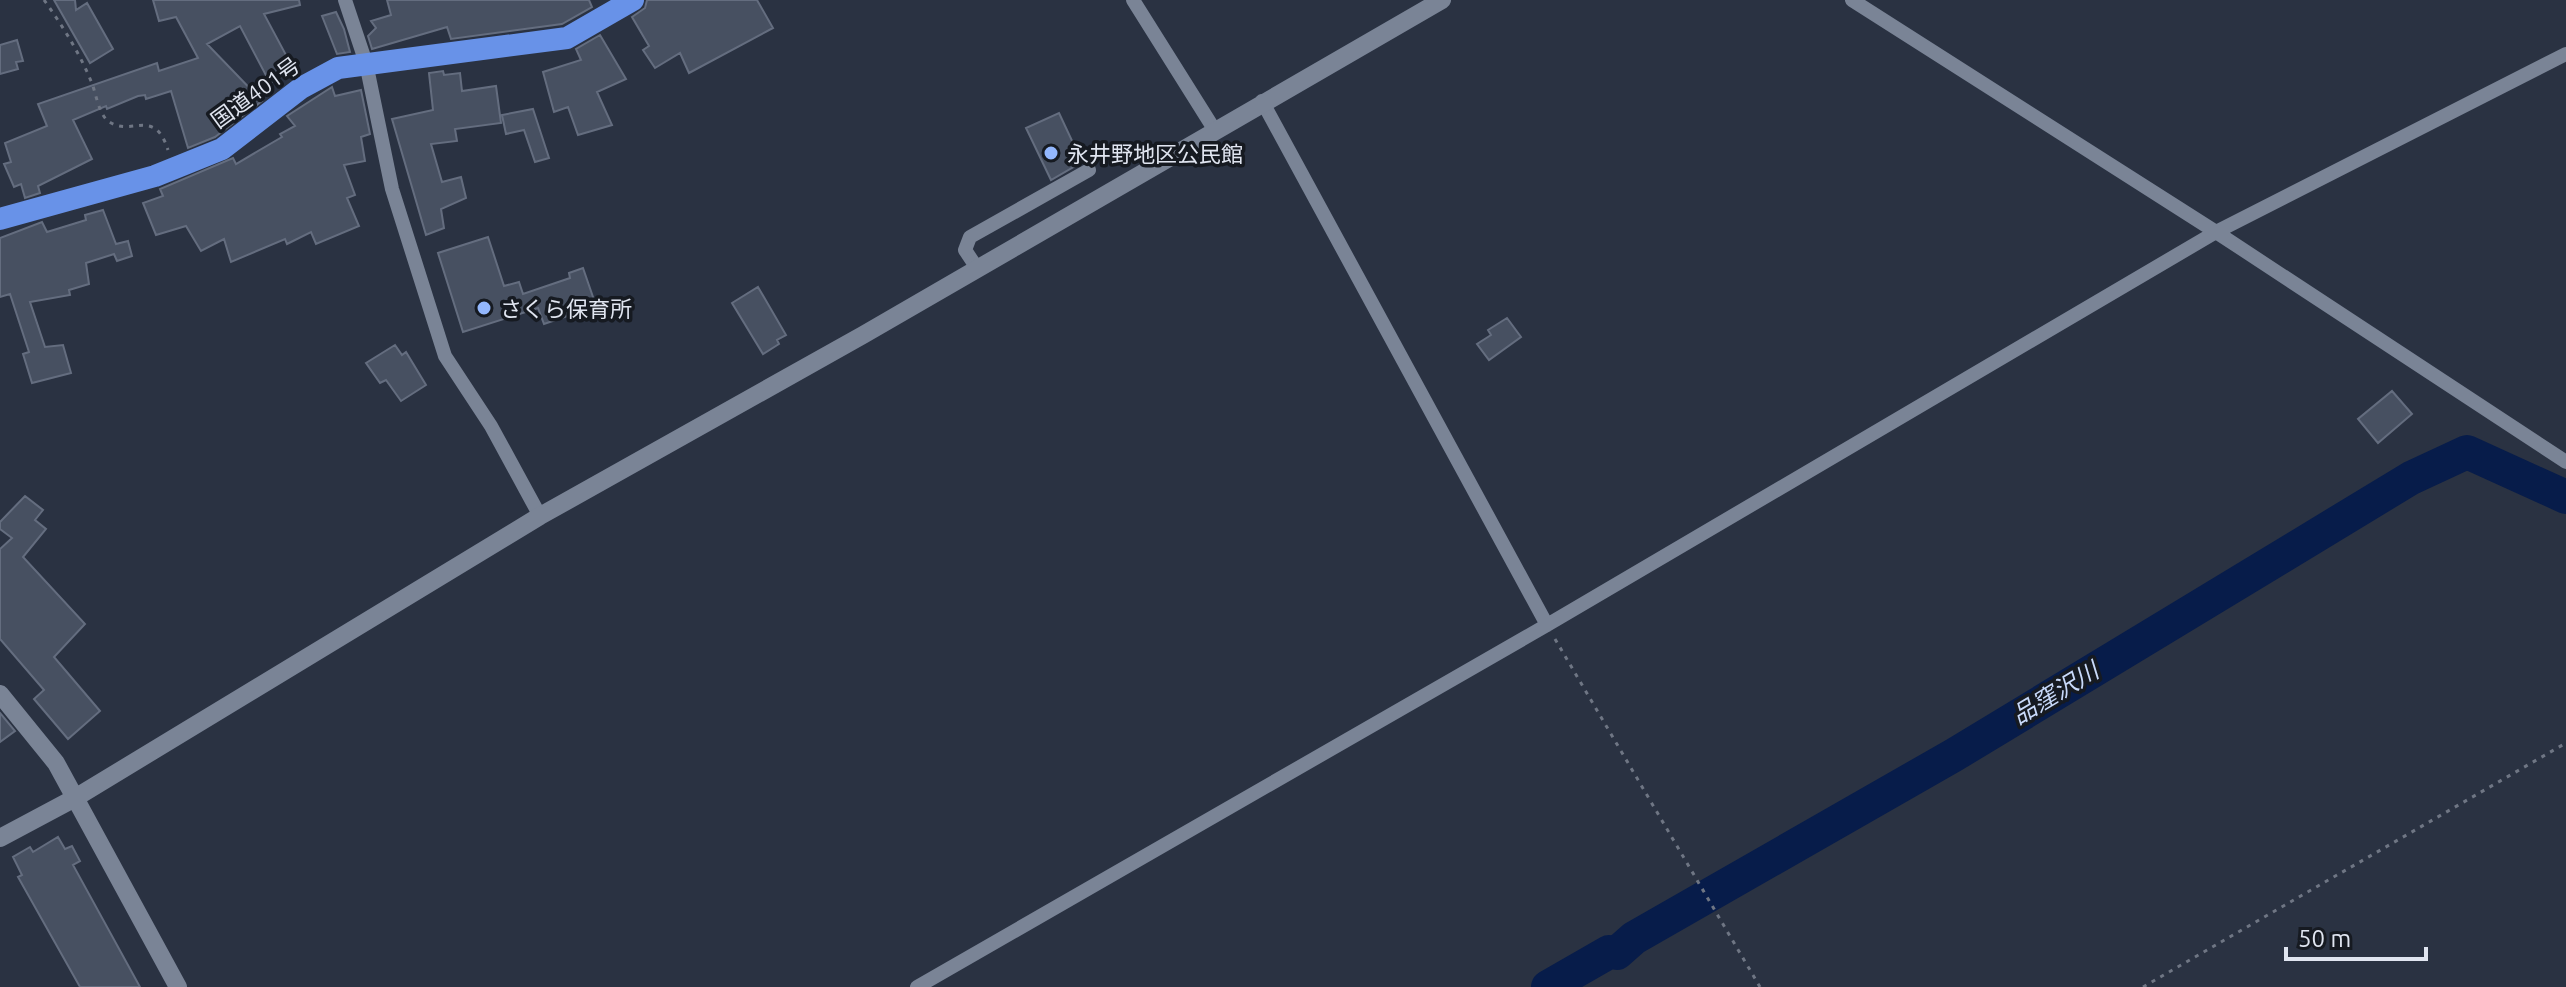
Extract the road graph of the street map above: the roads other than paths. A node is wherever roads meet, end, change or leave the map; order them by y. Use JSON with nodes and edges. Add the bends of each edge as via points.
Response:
{"nodes":[{"id":1,"x":345,"y":0,"type":"edge"},
{"id":2,"x":633,"y":0,"type":"edge"},
{"id":3,"x":1133,"y":0,"type":"edge"},
{"id":4,"x":1442,"y":0,"type":"edge"},
{"id":5,"x":1852,"y":0,"type":"edge"},
{"id":6,"x":2566,"y":54,"type":"edge"},
{"id":7,"x":366,"y":63,"type":"junction"},
{"id":8,"x":1262,"y":101,"type":"junction"},
{"id":9,"x":1214,"y":129,"type":"junction"},
{"id":10,"x":1089,"y":170,"type":"dead end"},
{"id":11,"x":0,"y":219,"type":"edge"},
{"id":12,"x":2216,"y":232,"type":"junction"},
{"id":13,"x":977,"y":268,"type":"junction"},
{"id":14,"x":2566,"y":462,"type":"edge"},
{"id":15,"x":540,"y":516,"type":"junction"},
{"id":16,"x":1547,"y":625,"type":"junction"},
{"id":17,"x":0,"y":694,"type":"edge"},
{"id":18,"x":75,"y":798,"type":"junction"},
{"id":19,"x":0,"y":838,"type":"edge"},
{"id":20,"x":178,"y":987,"type":"edge"},
{"id":21,"x":917,"y":987,"type":"edge"}],
"edges":[{"from":1,"to":7,"type":"street"},
{"from":2,"to":7,"type":"highway","name":"国道401号","via":[[567,38]]},
{"from":3,"to":9,"type":"street"},
{"from":4,"to":8,"type":"street"},
{"from":5,"to":12,"type":"street"},
{"from":6,"to":12,"type":"street"},
{"from":7,"to":11,"type":"highway","name":"国道401号","via":[[325,73],[240,139],[174,169]]},
{"from":7,"to":15,"type":"street","via":[[392,189],[445,356]]},
{"from":8,"to":9,"type":"street"},
{"from":8,"to":16,"type":"street"},
{"from":9,"to":13,"type":"street"},
{"from":10,"to":13,"type":"street","via":[[970,237],[965,250]]},
{"from":12,"to":14,"type":"street"},
{"from":12,"to":16,"type":"street"},
{"from":13,"to":15,"type":"street"},
{"from":15,"to":18,"type":"street"},
{"from":16,"to":21,"type":"street"},
{"from":17,"to":18,"type":"street","via":[[56,763]]},
{"from":18,"to":19,"type":"street"},
{"from":18,"to":20,"type":"street"}]}
